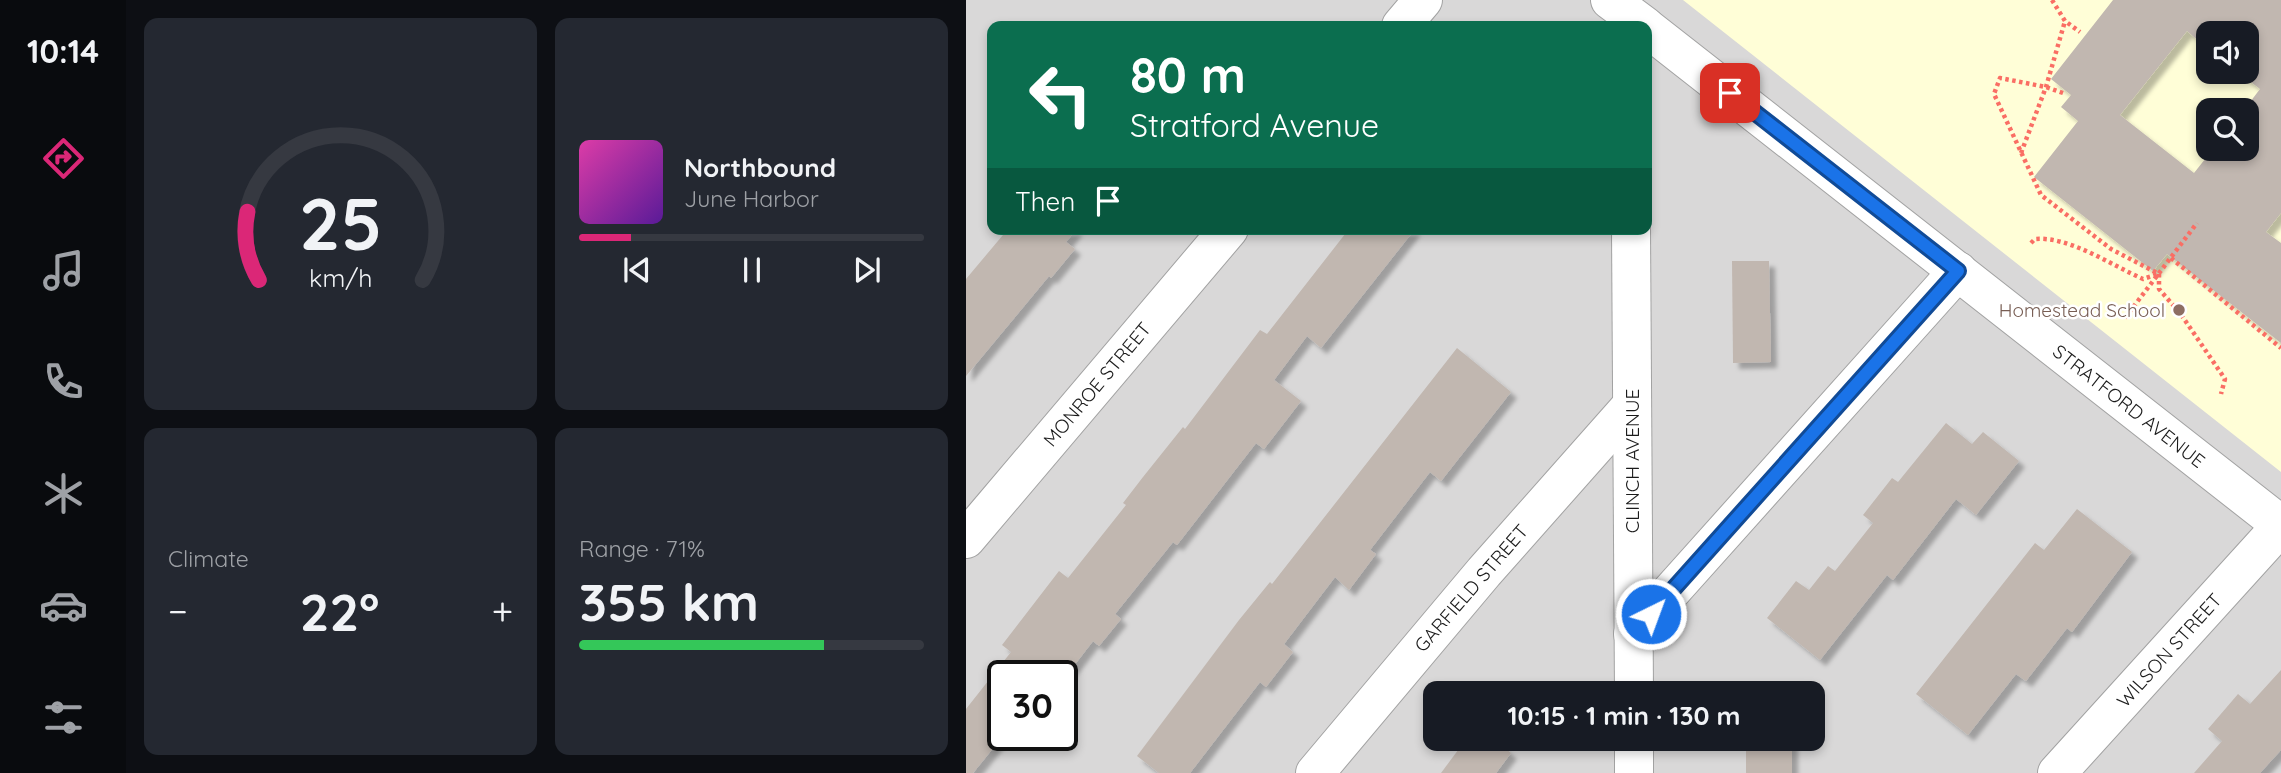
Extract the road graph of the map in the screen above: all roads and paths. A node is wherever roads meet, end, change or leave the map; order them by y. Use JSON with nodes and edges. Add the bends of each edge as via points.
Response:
{"nodes":[{"id":1,"x":1423,"y":0,"type":"edge"},
{"id":2,"x":2052,"y":0,"type":"edge"},
{"id":3,"x":1405,"y":21,"type":"edge"},
{"id":4,"x":2066,"y":21,"type":"junction"},
{"id":5,"x":1652,"y":32,"type":"edge"},
{"id":6,"x":2080,"y":32,"type":"dead end"},
{"id":7,"x":2046,"y":87,"type":"junction"},
{"id":8,"x":2063,"y":93,"type":"dead end"},
{"id":9,"x":2021,"y":153,"type":"junction"},
{"id":10,"x":2197,"y":223,"type":"dead end"},
{"id":11,"x":1224,"y":235,"type":"edge"},
{"id":12,"x":1631,"y":235,"type":"edge"},
{"id":13,"x":2031,"y":243,"type":"dead end"},
{"id":14,"x":2171,"y":258,"type":"junction"},
{"id":15,"x":1958,"y":271,"type":"junction"},
{"id":16,"x":2159,"y":274,"type":"junction"},
{"id":17,"x":2125,"y":317,"type":"dead end"},
{"id":18,"x":2281,"y":348,"type":"edge"},
{"id":19,"x":2221,"y":394,"type":"dead end"},
{"id":20,"x":1631,"y":406,"type":"junction"},
{"id":21,"x":2281,"y":526,"type":"edge"},
{"id":22,"x":966,"y":539,"type":"edge"},
{"id":23,"x":1633,"y":634,"type":"junction"},
{"id":24,"x":1634,"y":681,"type":"edge"},
{"id":25,"x":1634,"y":751,"type":"edge"},
{"id":26,"x":1315,"y":773,"type":"edge"},
{"id":27,"x":1634,"y":773,"type":"edge"},
{"id":28,"x":2057,"y":773,"type":"edge"}],
"edges":[{"from":1,"to":3,"type":"street"},
{"from":2,"to":4,"type":"path"},
{"from":4,"to":6,"type":"path"},
{"from":4,"to":7,"type":"path"},
{"from":5,"to":15,"type":"street","name":"STRATFORD AVENUE"},
{"from":7,"to":8,"type":"path"},
{"from":7,"to":9,"type":"path"},
{"from":7,"to":9,"type":"path","via":[[2000,78],[1994,94]]},
{"from":9,"to":16,"type":"path","via":[[2041,195],[2111,249]]},
{"from":10,"to":14,"type":"path"},
{"from":11,"to":22,"type":"street","name":"MONROE STREET"},
{"from":12,"to":20,"type":"street","name":"CLINCH AVENUE"},
{"from":13,"to":16,"type":"path","via":[[2047,238],[2070,245],[2143,279]]},
{"from":14,"to":16,"type":"path"},
{"from":14,"to":18,"type":"path"},
{"from":15,"to":21,"type":"street","name":"STRATFORD AVENUE"},
{"from":15,"to":23,"type":"street"},
{"from":16,"to":17,"type":"path"},
{"from":16,"to":19,"type":"path","via":[[2159,289],[2225,379]]},
{"from":20,"to":23,"type":"street","name":"CLINCH AVENUE"},
{"from":20,"to":26,"type":"street","name":"GARFIELD STREET"},
{"from":21,"to":28,"type":"street","name":"WILSON STREET"},
{"from":23,"to":24,"type":"street","name":"CLINCH AVENUE"},
{"from":25,"to":27,"type":"street"}]}
